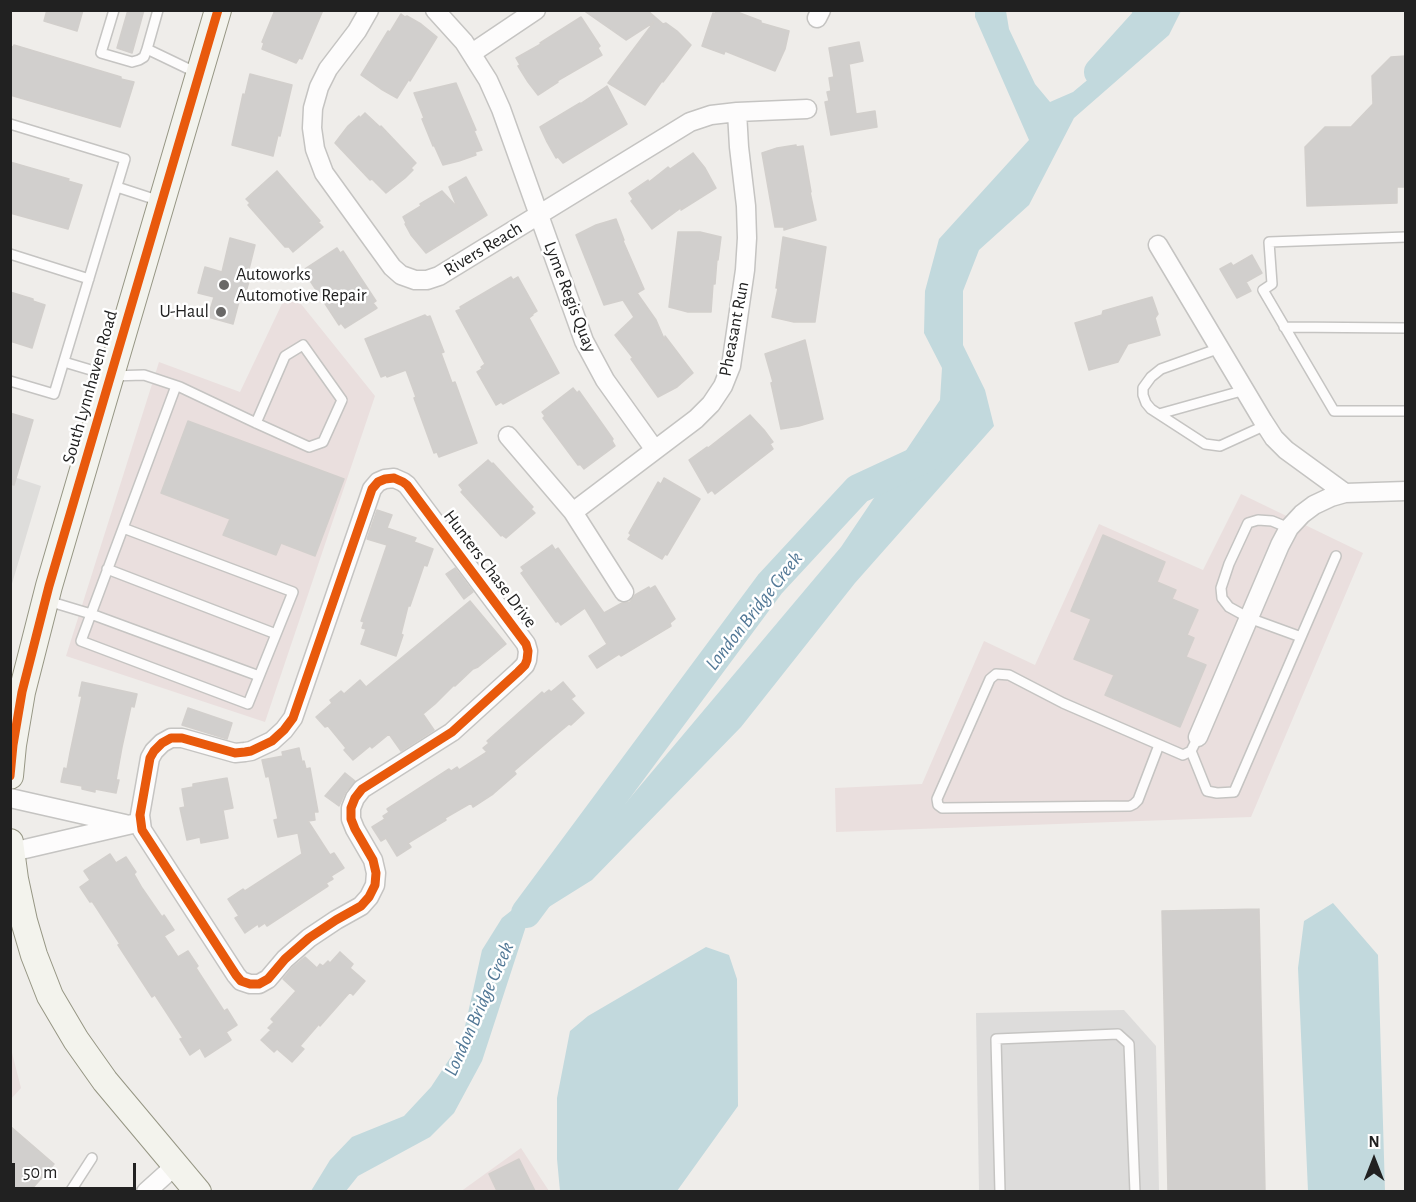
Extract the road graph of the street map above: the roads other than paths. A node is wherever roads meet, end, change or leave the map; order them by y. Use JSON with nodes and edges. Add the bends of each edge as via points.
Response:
{"nodes":[{"id":1,"x":114,"y":10,"type":"edge"},
{"id":2,"x":158,"y":10,"type":"edge"},
{"id":3,"x":218,"y":10,"type":"edge"},
{"id":4,"x":369,"y":10,"type":"edge"},
{"id":5,"x":435,"y":10,"type":"edge"},
{"id":6,"x":536,"y":10,"type":"edge"},
{"id":7,"x":147,"y":50,"type":"junction"},
{"id":8,"x":472,"y":53,"type":"junction"},
{"id":9,"x":199,"y":74,"type":"junction"},
{"id":10,"x":807,"y":109,"type":"dead end"},
{"id":11,"x":737,"y":112,"type":"junction"},
{"id":12,"x":10,"y":124,"type":"edge"},
{"id":13,"x":117,"y":186,"type":"junction"},
{"id":14,"x":161,"y":201,"type":"junction"},
{"id":15,"x":538,"y":215,"type":"junction"},
{"id":16,"x":1406,"y":237,"type":"edge"},
{"id":17,"x":1158,"y":245,"type":"dead end"},
{"id":18,"x":10,"y":254,"type":"edge"},
{"id":19,"x":89,"y":279,"type":"junction"},
{"id":20,"x":1284,"y":327,"type":"junction"},
{"id":21,"x":1406,"y":328,"type":"edge"},
{"id":22,"x":1220,"y":348,"type":"junction"},
{"id":23,"x":64,"y":362,"type":"junction"},
{"id":24,"x":111,"y":376,"type":"junction"},
{"id":25,"x":10,"y":381,"type":"edge"},
{"id":26,"x":176,"y":386,"type":"junction"},
{"id":27,"x":1245,"y":390,"type":"junction"},
{"id":28,"x":1406,"y":411,"type":"edge"},
{"id":29,"x":1159,"y":414,"type":"junction"},
{"id":30,"x":256,"y":423,"type":"junction"},
{"id":31,"x":1266,"y":425,"type":"junction"},
{"id":32,"x":508,"y":436,"type":"dead end"},
{"id":33,"x":655,"y":450,"type":"junction"},
{"id":34,"x":1406,"y":491,"type":"edge"},
{"id":35,"x":1345,"y":493,"type":"junction"},
{"id":36,"x":573,"y":512,"type":"junction"},
{"id":37,"x":123,"y":528,"type":"junction"},
{"id":38,"x":1289,"y":528,"type":"junction"},
{"id":39,"x":1336,"y":556,"type":"dead end"},
{"id":40,"x":107,"y":569,"type":"junction"},
{"id":41,"x":624,"y":592,"type":"dead end"},
{"id":42,"x":46,"y":601,"type":"junction"},
{"id":43,"x":91,"y":614,"type":"junction"},
{"id":44,"x":1249,"y":618,"type":"junction"},
{"id":45,"x":276,"y":634,"type":"junction"},
{"id":46,"x":1301,"y":638,"type":"junction"},
{"id":47,"x":259,"y":676,"type":"junction"},
{"id":48,"x":1194,"y":744,"type":"junction"},
{"id":49,"x":1159,"y":745,"type":"junction"},
{"id":50,"x":10,"y":776,"type":"edge"},
{"id":51,"x":10,"y":798,"type":"edge"},
{"id":52,"x":135,"y":824,"type":"junction"},
{"id":53,"x":11,"y":854,"type":"edge"},
{"id":54,"x":92,"y":1158,"type":"dead end"},
{"id":55,"x":176,"y":1165,"type":"junction"},
{"id":56,"x":72,"y":1190,"type":"edge"},
{"id":57,"x":146,"y":1191,"type":"edge"},
{"id":58,"x":198,"y":1191,"type":"edge"},
{"id":59,"x":1000,"y":1191,"type":"edge"},
{"id":60,"x":1135,"y":1191,"type":"edge"}],
"edges":[{"from":1,"to":7,"type":"lane","via":[[101,53],[132,62],[144,57]]},
{"from":2,"to":7,"type":"lane"},
{"from":3,"to":9,"type":"street","name":"South Lynnhaven Road"},
{"from":4,"to":15,"type":"street","name":"Rivers Reach","via":[[319,87],[312,128],[324,173],[392,267],[415,280],[439,276]]},
{"from":5,"to":8,"type":"street","name":"Lyme Regis Quay"},
{"from":6,"to":8,"type":"street"},
{"from":7,"to":9,"type":"lane"},
{"from":8,"to":15,"type":"street","name":"Lyme Regis Quay","via":[[501,109]]},
{"from":9,"to":14,"type":"street","name":"South Lynnhaven Road"},
{"from":10,"to":11,"type":"street","name":"Rivers Reach"},
{"from":11,"to":15,"type":"street","name":"Rivers Reach","via":[[690,122]]},
{"from":11,"to":33,"type":"street","name":"Pheasant Run","via":[[747,238],[731,366],[711,404]]},
{"from":12,"to":13,"type":"lane","via":[[125,159]]},
{"from":13,"to":14,"type":"lane"},
{"from":13,"to":19,"type":"lane"},
{"from":14,"to":24,"type":"street","name":"South Lynnhaven Road"},
{"from":15,"to":33,"type":"street","name":"Lyme Regis Quay","via":[[584,341],[605,380]]},
{"from":16,"to":20,"type":"lane","via":[[1269,242],[1272,284],[1263,290]]},
{"from":17,"to":22,"type":"street"},
{"from":18,"to":19,"type":"lane"},
{"from":19,"to":23,"type":"lane"},
{"from":20,"to":21,"type":"lane"},
{"from":20,"to":28,"type":"lane","via":[[1334,411]]},
{"from":22,"to":27,"type":"street"},
{"from":22,"to":29,"type":"lane","via":[[1161,369],[1150,377],[1143,395],[1150,409]]},
{"from":23,"to":24,"type":"lane"},
{"from":23,"to":25,"type":"lane","via":[[54,394]]},
{"from":24,"to":26,"type":"lane","via":[[144,375]]},
{"from":24,"to":42,"type":"street","name":"South Lynnhaven Road"},
{"from":26,"to":30,"type":"lane"},
{"from":26,"to":37,"type":"lane"},
{"from":27,"to":29,"type":"lane"},
{"from":27,"to":31,"type":"street"},
{"from":29,"to":31,"type":"lane","via":[[1205,444],[1220,446]]},
{"from":30,"to":30,"type":"lane","via":[[285,356],[303,345],[342,400],[323,442],[309,447]]},
{"from":31,"to":35,"type":"street","via":[[1286,450]]},
{"from":32,"to":36,"type":"street"},
{"from":33,"to":36,"type":"street","name":"Pheasant Run"},
{"from":34,"to":35,"type":"street"},
{"from":35,"to":38,"type":"street","via":[[1314,505]]},
{"from":36,"to":41,"type":"street"},
{"from":37,"to":40,"type":"lane"},
{"from":37,"to":45,"type":"lane","via":[[293,592]]},
{"from":38,"to":44,"type":"street"},
{"from":38,"to":44,"type":"lane","via":[[1272,521],[1248,523],[1229,564],[1222,598],[1229,607]]},
{"from":39,"to":46,"type":"lane"},
{"from":40,"to":43,"type":"lane"},
{"from":40,"to":45,"type":"lane"},
{"from":42,"to":43,"type":"lane"},
{"from":42,"to":50,"type":"street","name":"South Lynnhaven Road","via":[[22,692]]},
{"from":43,"to":47,"type":"lane"},
{"from":43,"to":47,"type":"lane","via":[[81,641],[248,704]]},
{"from":44,"to":46,"type":"lane"},
{"from":44,"to":48,"type":"street"},
{"from":45,"to":47,"type":"lane"},
{"from":46,"to":48,"type":"lane","via":[[1234,792],[1207,791]]},
{"from":48,"to":49,"type":"lane","via":[[1183,755]]},
{"from":49,"to":49,"type":"lane","via":[[1009,675],[996,674],[990,679],[938,805],[1130,806],[1138,800]]},
{"from":51,"to":52,"type":"street"},
{"from":52,"to":52,"type":"street","name":"Hunters Chase Drive","via":[[236,975],[250,984],[268,979],[309,938],[369,897],[376,873],[351,819],[354,798],[452,732],[525,665],[528,651],[403,482],[385,478],[372,489],[293,718],[284,730],[272,741],[245,752],[235,753],[182,738],[162,743],[150,758]]},
{"from":52,"to":53,"type":"street"},
{"from":53,"to":55,"type":"street","via":[[24,921],[50,996],[105,1081]]},
{"from":54,"to":56,"type":"lane"},
{"from":55,"to":57,"type":"street"},
{"from":55,"to":58,"type":"street"},
{"from":59,"to":60,"type":"lane","via":[[996,1039],[1118,1034],[1129,1044]]}]}
